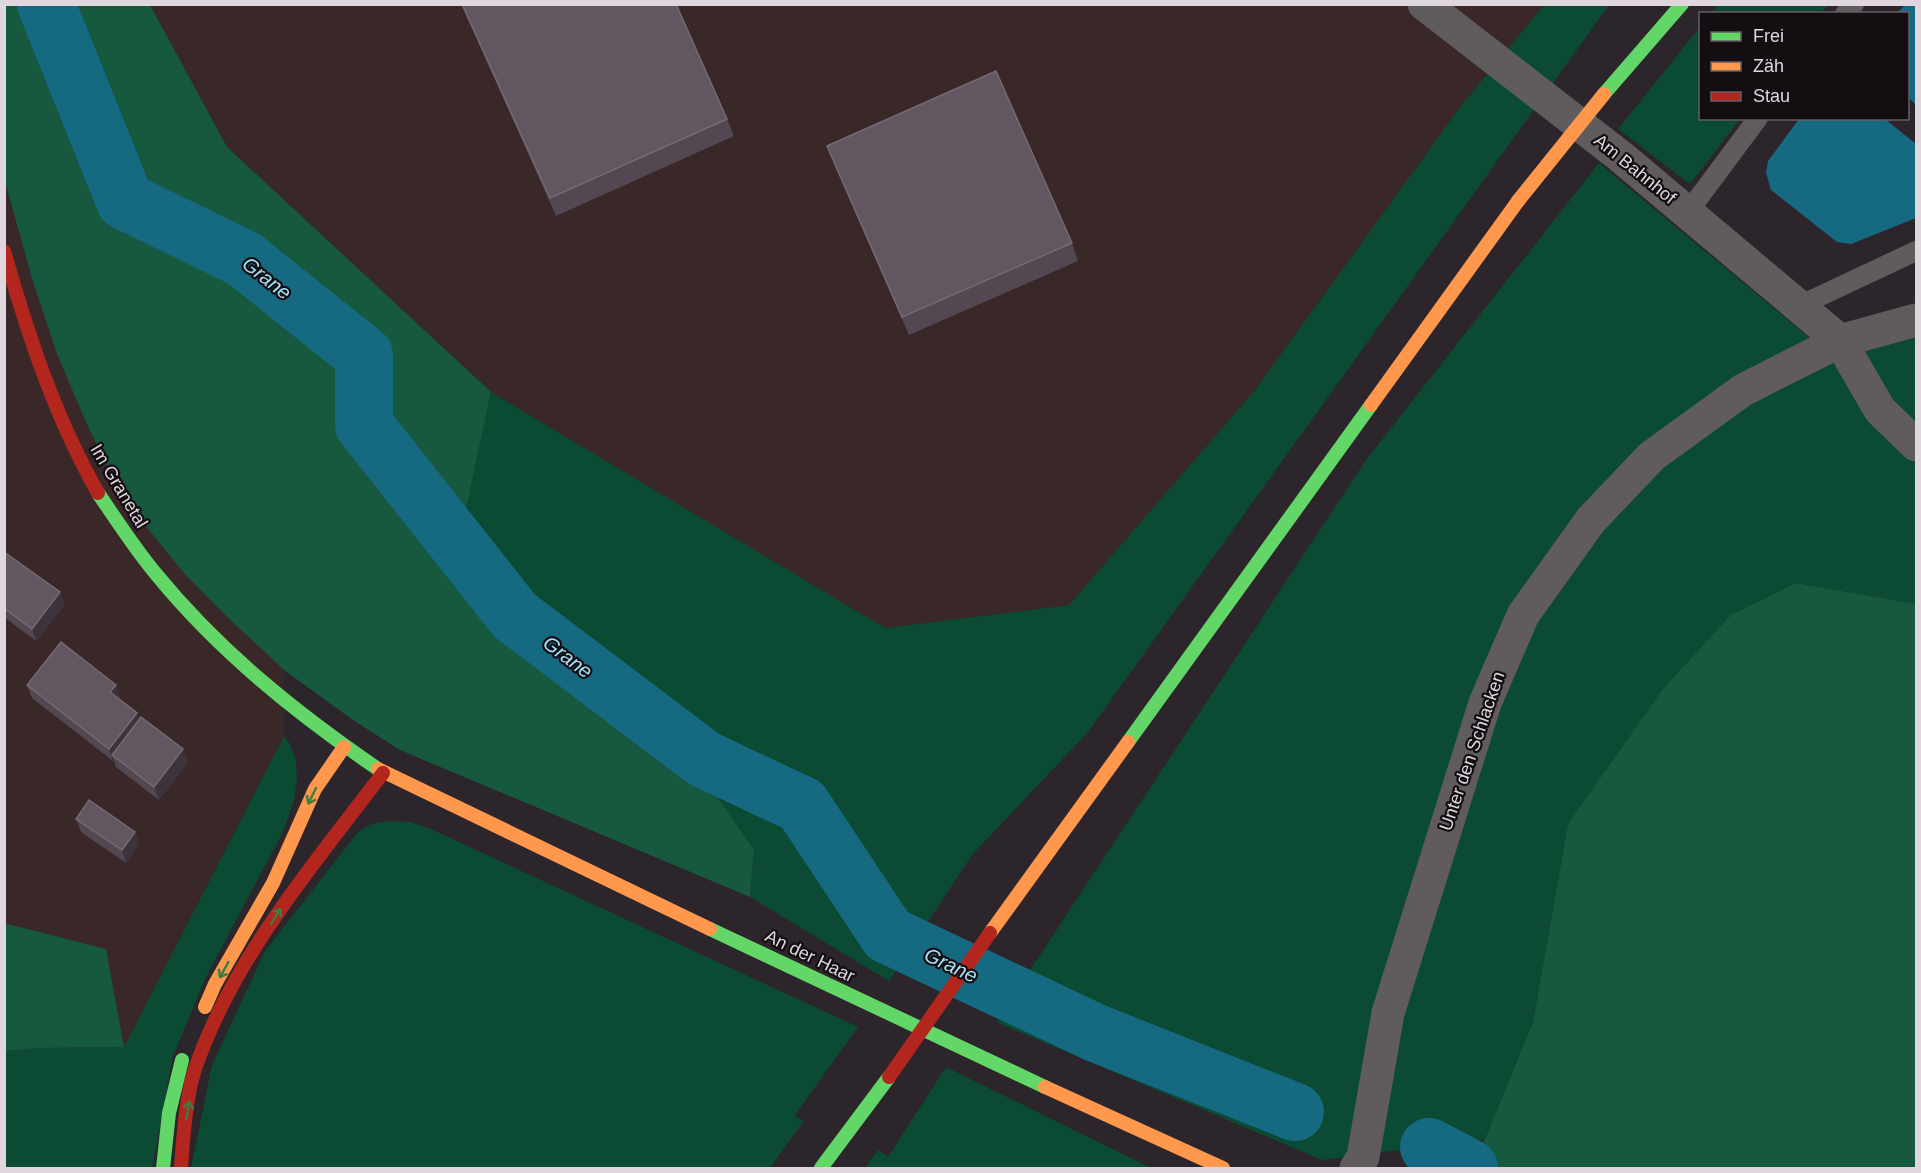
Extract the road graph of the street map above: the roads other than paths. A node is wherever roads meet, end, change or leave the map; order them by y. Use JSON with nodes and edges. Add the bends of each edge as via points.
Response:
{"nodes":[{"id":1,"x":1424,"y":4,"type":"edge"},
{"id":2,"x":1682,"y":4,"type":"edge"},
{"id":3,"x":1757,"y":120,"type":"edge"},
{"id":4,"x":1688,"y":212,"type":"junction"},
{"id":5,"x":4,"y":251,"type":"edge"},
{"id":6,"x":1917,"y":251,"type":"edge"},
{"id":7,"x":1798,"y":306,"type":"junction"},
{"id":8,"x":1917,"y":320,"type":"edge"},
{"id":9,"x":1840,"y":341,"type":"junction"},
{"id":10,"x":1917,"y":445,"type":"edge"},
{"id":11,"x":344,"y":747,"type":"junction"},
{"id":12,"x":383,"y":772,"type":"junction"},
{"id":13,"x":201,"y":1017,"type":"dead end"},
{"id":14,"x":186,"y":1050,"type":"dead end"},
{"id":15,"x":163,"y":1168,"type":"edge"},
{"id":16,"x":181,"y":1168,"type":"edge"},
{"id":17,"x":821,"y":1168,"type":"edge"},
{"id":18,"x":1223,"y":1168,"type":"edge"},
{"id":19,"x":1356,"y":1168,"type":"edge"}],
"edges":[{"from":1,"to":4,"type":"street","name":"Am Bahnhof"},
{"from":2,"to":17,"type":"main road","bridge":true,"via":[[1518,201]]},
{"from":3,"to":4,"type":"lane"},
{"from":4,"to":7,"type":"street","name":"Am Bahnhof"},
{"from":5,"to":11,"type":"main road","name":"Im Granetal","via":[[40,364],[72,442],[135,547],[210,636]]},
{"from":6,"to":7,"type":"lane"},
{"from":7,"to":9,"type":"street","name":"Am Bahnhof"},
{"from":8,"to":9,"type":"street","name":"Unter den Schlacken"},
{"from":9,"to":10,"type":"street","via":[[1880,410]]},
{"from":9,"to":19,"type":"street","name":"Unter den Schlacken","via":[[1743,390],[1652,456],[1591,520],[1523,615],[1485,703],[1388,1013],[1363,1156]]},
{"from":11,"to":12,"type":"main road","name":"An der Haar"},
{"from":11,"to":13,"type":"main road","one_way":true,"via":[[315,789],[273,883],[215,984]]},
{"from":16,"to":12,"type":"main road","one_way":true,"via":[[194,1071],[216,1019],[279,911]]},
{"from":12,"to":18,"type":"main road","name":"An der Haar","via":[[933,1035]]},
{"from":14,"to":15,"type":"main road","via":[[170,1113]]}]}
